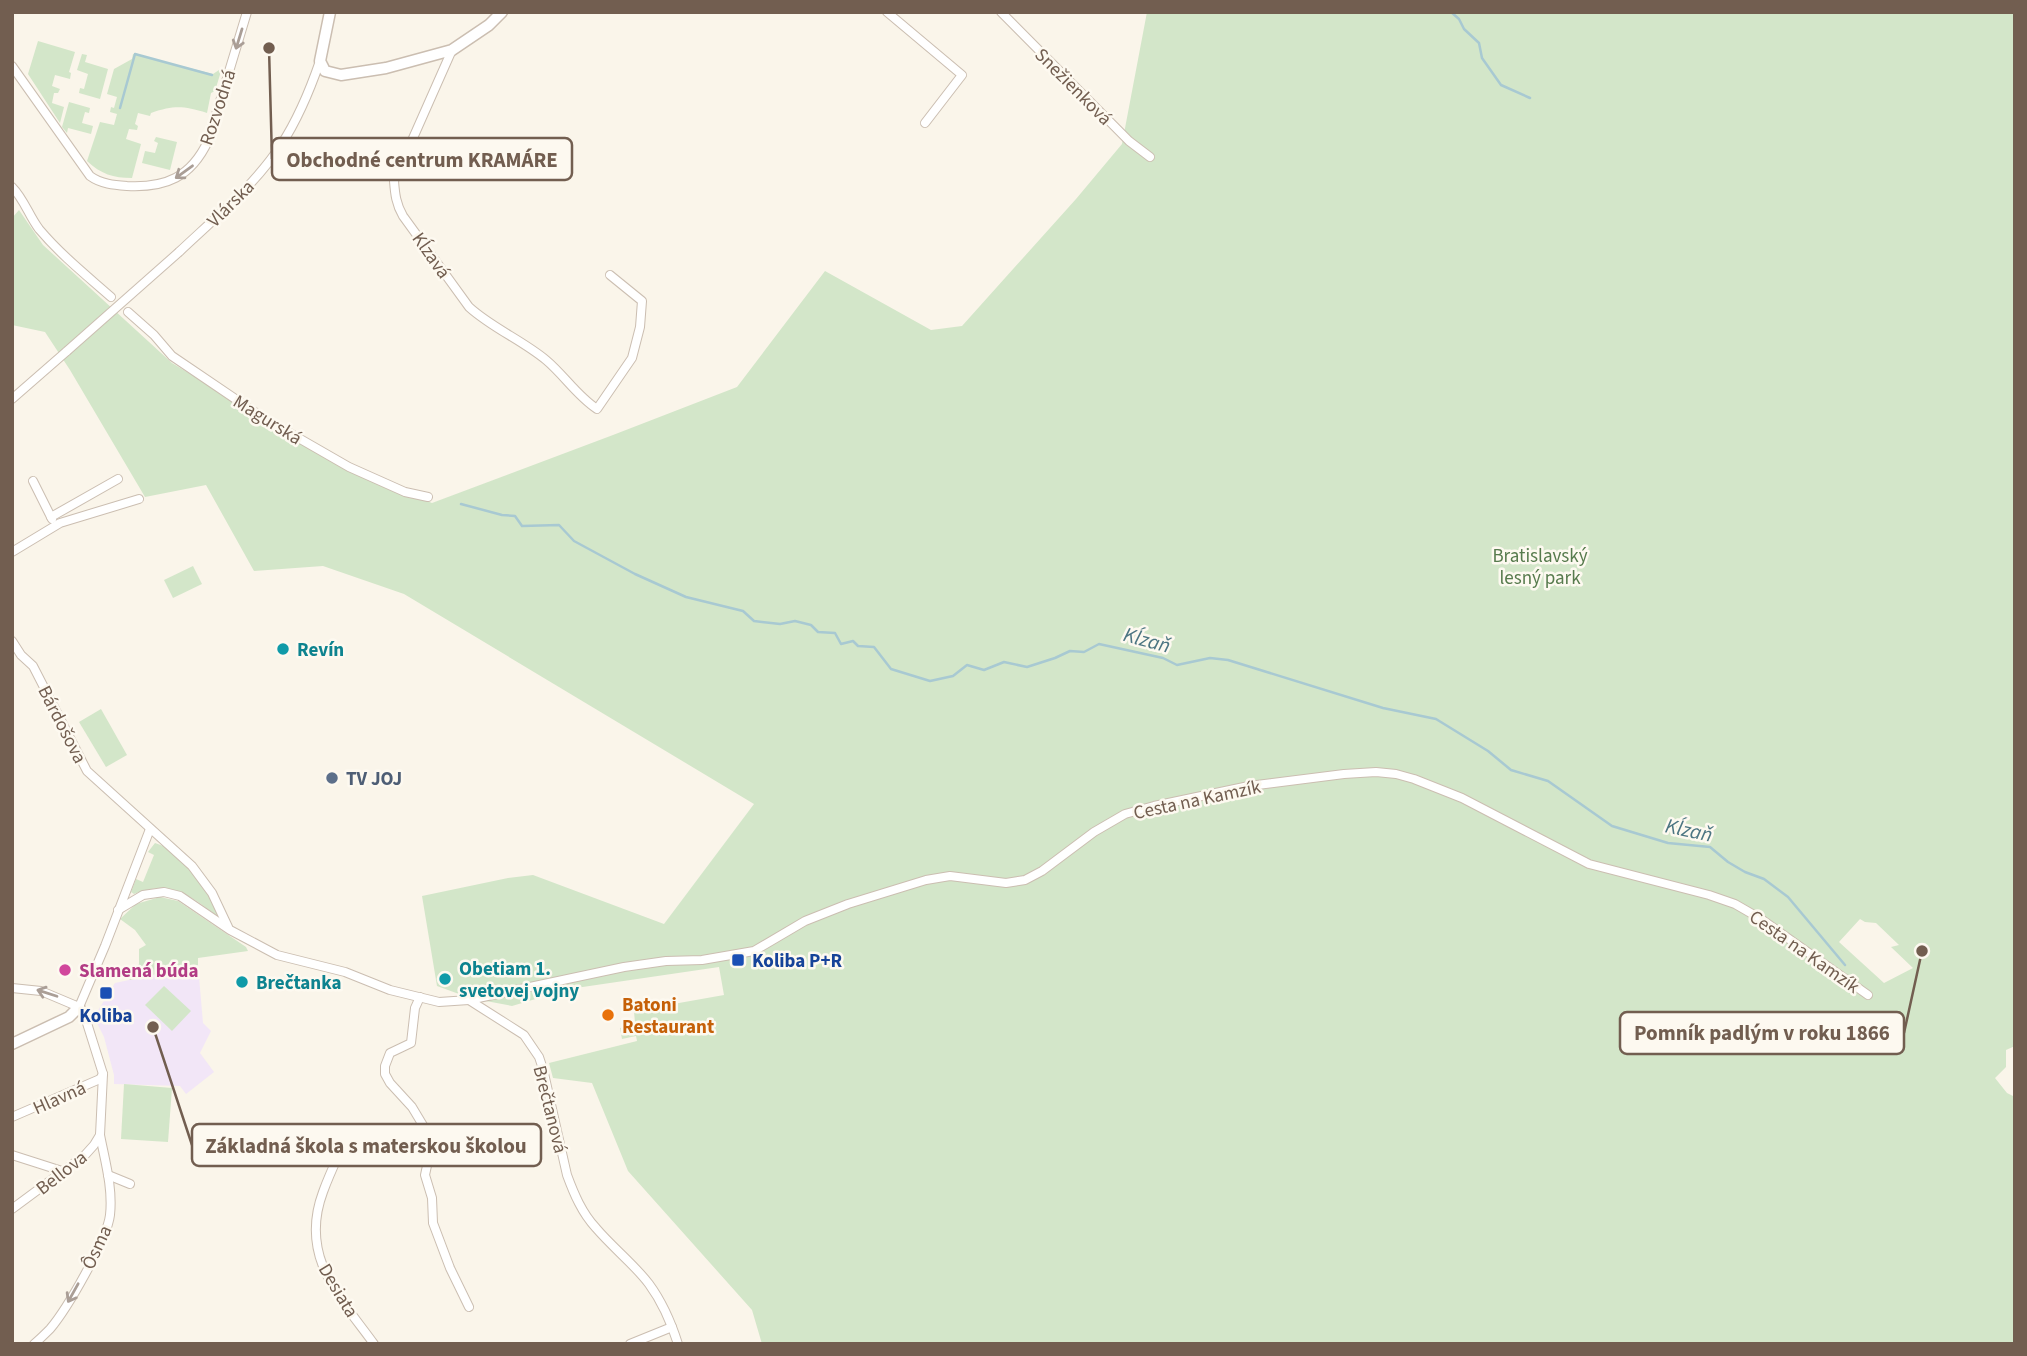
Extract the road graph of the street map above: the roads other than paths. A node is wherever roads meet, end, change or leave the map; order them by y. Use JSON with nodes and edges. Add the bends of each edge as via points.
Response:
{"nodes":[{"id":1,"x":247,"y":12,"type":"edge"},
{"id":2,"x":330,"y":12,"type":"edge"},
{"id":3,"x":502,"y":12,"type":"edge"},
{"id":4,"x":887,"y":12,"type":"edge"},
{"id":5,"x":1001,"y":12,"type":"edge"},
{"id":6,"x":452,"y":50,"type":"junction"},
{"id":7,"x":320,"y":61,"type":"junction"},
{"id":8,"x":12,"y":66,"type":"edge"},
{"id":9,"x":925,"y":123,"type":"dead end"},
{"id":10,"x":1150,"y":157,"type":"dead end"},
{"id":11,"x":12,"y":187,"type":"edge"},
{"id":12,"x":610,"y":275,"type":"dead end"},
{"id":13,"x":111,"y":297,"type":"dead end"},
{"id":14,"x":128,"y":312,"type":"dead end"},
{"id":15,"x":12,"y":398,"type":"edge"},
{"id":16,"x":118,"y":480,"type":"dead end"},
{"id":17,"x":33,"y":481,"type":"dead end"},
{"id":18,"x":428,"y":496,"type":"dead end"},
{"id":19,"x":139,"y":499,"type":"dead end"},
{"id":20,"x":53,"y":521,"type":"junction"},
{"id":21,"x":12,"y":552,"type":"edge"},
{"id":22,"x":12,"y":641,"type":"edge"},
{"id":23,"x":150,"y":830,"type":"junction"},
{"id":24,"x":118,"y":910,"type":"junction"},
{"id":25,"x":230,"y":930,"type":"junction"},
{"id":26,"x":12,"y":989,"type":"edge"},
{"id":27,"x":1868,"y":995,"type":"dead end"},
{"id":28,"x":420,"y":997,"type":"junction"},
{"id":29,"x":469,"y":1000,"type":"junction"},
{"id":30,"x":79,"y":1007,"type":"junction"},
{"id":31,"x":12,"y":1044,"type":"edge"},
{"id":32,"x":103,"y":1074,"type":"junction"},
{"id":33,"x":12,"y":1117,"type":"edge"},
{"id":34,"x":100,"y":1135,"type":"junction"},
{"id":35,"x":340,"y":1152,"type":"dead end"},
{"id":36,"x":12,"y":1155,"type":"edge"},
{"id":37,"x":62,"y":1171,"type":"junction"},
{"id":38,"x":109,"y":1180,"type":"junction"},
{"id":39,"x":130,"y":1184,"type":"dead end"},
{"id":40,"x":12,"y":1209,"type":"edge"},
{"id":41,"x":469,"y":1307,"type":"dead end"},
{"id":42,"x":672,"y":1327,"type":"junction"},
{"id":43,"x":34,"y":1344,"type":"edge"},
{"id":44,"x":374,"y":1344,"type":"edge"},
{"id":45,"x":630,"y":1344,"type":"edge"},
{"id":46,"x":678,"y":1344,"type":"edge"}],
"edges":[{"from":1,"to":8,"type":"street","name":"Rozvodná","one_way":true,"via":[[208,141],[189,170],[167,182],[122,186],[90,176]]},
{"from":2,"to":7,"type":"street","name":"Vlárska"},
{"from":3,"to":6,"type":"street"},
{"from":4,"to":9,"type":"street","via":[[962,75]]},
{"from":5,"to":10,"type":"street","name":"Snežienková"},
{"from":6,"to":7,"type":"street","via":[[341,75],[326,71]]},
{"from":6,"to":12,"type":"street","name":"Kĺzavá","via":[[394,181],[398,208],[469,307],[545,360],[597,409],[632,358],[642,301]]},
{"from":7,"to":15,"type":"street","name":"Vlárska","bridge":true,"via":[[297,118],[241,194]]},
{"from":11,"to":13,"type":"street","via":[[59,252]]},
{"from":14,"to":18,"type":"street","name":"Magurská","via":[[172,356],[262,418],[349,467],[405,492]]},
{"from":16,"to":20,"type":"street"},
{"from":17,"to":20,"type":"street"},
{"from":19,"to":20,"type":"street"},
{"from":20,"to":21,"type":"street"},
{"from":22,"to":23,"type":"street","name":"Bárdošova","via":[[33,666],[87,771]]},
{"from":23,"to":24,"type":"street"},
{"from":23,"to":25,"type":"street","via":[[192,866]]},
{"from":24,"to":25,"type":"street","via":[[143,895],[164,892],[180,896]]},
{"from":24,"to":30,"type":"street"},
{"from":25,"to":28,"type":"street","via":[[277,956]]},
{"from":30,"to":26,"type":"street","one_way":true,"via":[[41,991]]},
{"from":27,"to":29,"type":"street","name":"Cesta na Kamzík","via":[[1735,904],[1589,864],[1462,798],[1414,779],[1376,772],[1248,786],[1125,814],[1025,880],[1006,883],[950,876],[926,880],[805,921],[754,951],[624,967]]},
{"from":28,"to":29,"type":"street","via":[[439,1002]]},
{"from":28,"to":41,"type":"street","via":[[411,1043],[390,1054],[385,1074],[429,1137],[425,1175],[433,1223]]},
{"from":29,"to":42,"type":"street","name":"Brečtanová","via":[[524,1035],[539,1057],[576,1198],[595,1228],[648,1282]]},
{"from":30,"to":31,"type":"street","via":[[69,1017]]},
{"from":30,"to":32,"type":"street","name":"Bellova"},
{"from":32,"to":33,"type":"street","name":"Hlavná"},
{"from":32,"to":34,"type":"street","name":"Bellova"},
{"from":34,"to":37,"type":"street","name":"Bellova","via":[[90,1150]]},
{"from":34,"to":38,"type":"street","name":"Ôsma"},
{"from":35,"to":44,"type":"street","name":"Desiata","via":[[318,1208],[317,1250],[324,1272]]},
{"from":36,"to":37,"type":"street"},
{"from":37,"to":40,"type":"street","name":"Bellova"},
{"from":38,"to":39,"type":"street"},
{"from":38,"to":43,"type":"street","name":"Ôsma","one_way":true,"via":[[110,1217],[104,1237],[60,1317]]},
{"from":42,"to":45,"type":"street"},
{"from":42,"to":46,"type":"street","name":"Brečtanová"}]}
